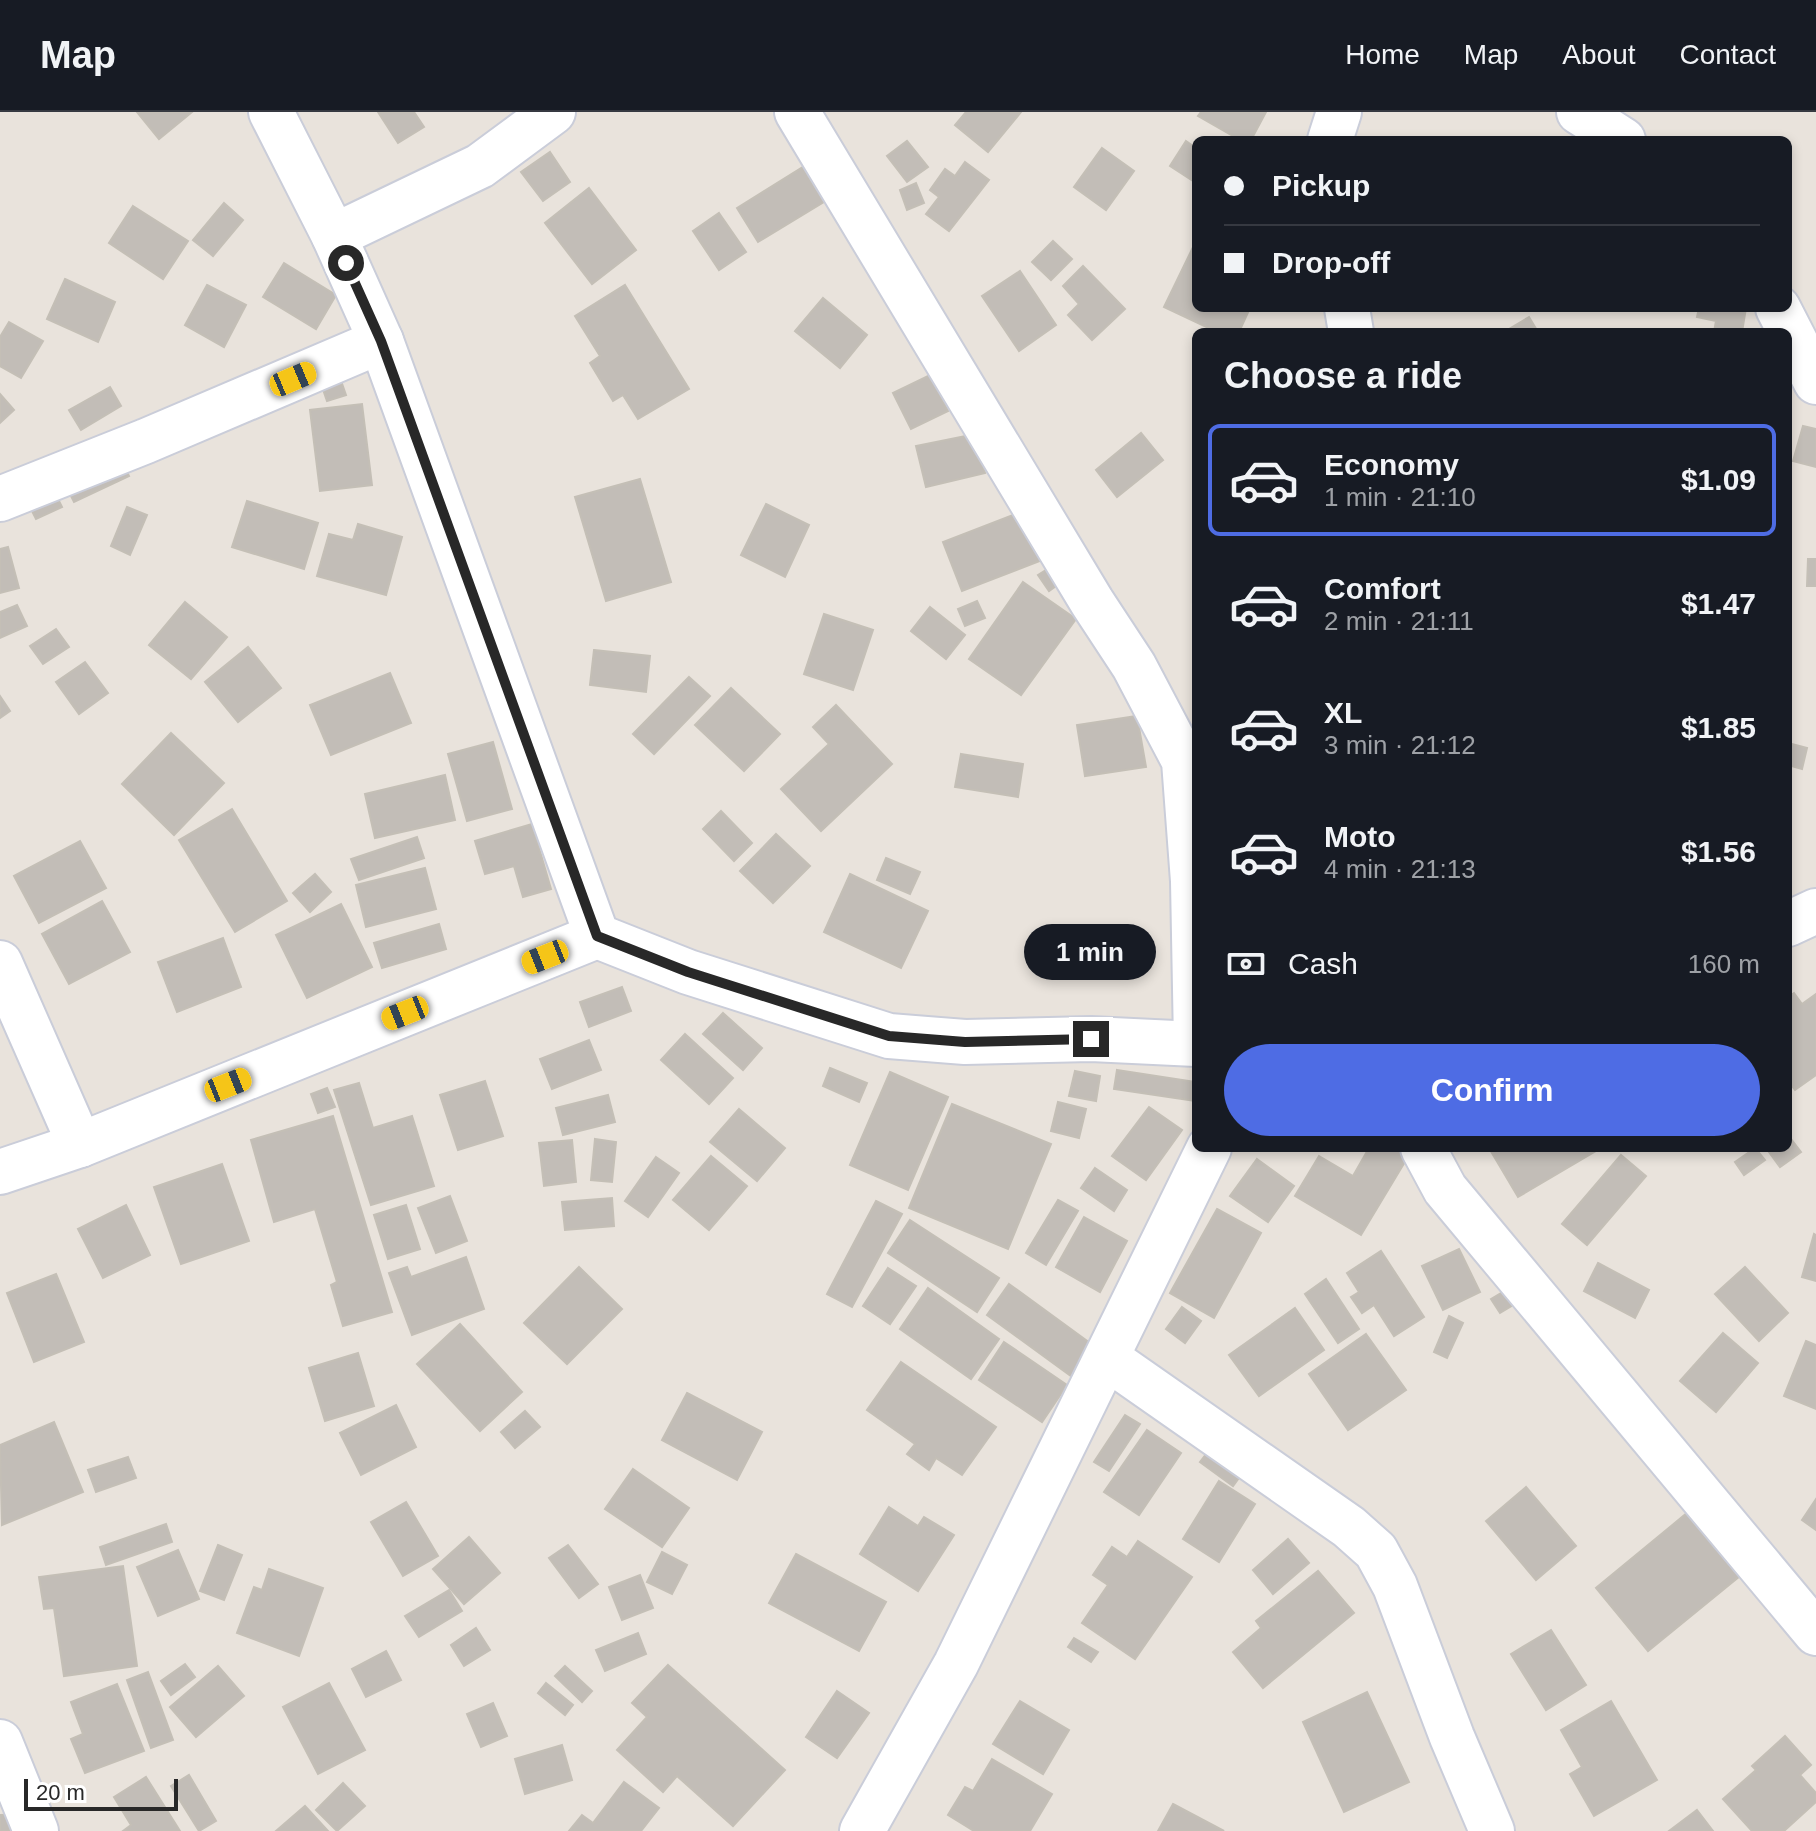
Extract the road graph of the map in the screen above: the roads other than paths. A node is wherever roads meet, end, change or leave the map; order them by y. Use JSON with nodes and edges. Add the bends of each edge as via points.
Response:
{"nodes":[{"id":1,"x":271,"y":112,"type":"edge"},
{"id":2,"x":553,"y":112,"type":"edge"},
{"id":3,"x":797,"y":112,"type":"edge"},
{"id":4,"x":1339,"y":112,"type":"edge"},
{"id":5,"x":1579,"y":112,"type":"edge"},
{"id":6,"x":1331,"y":136,"type":"edge"},
{"id":7,"x":1617,"y":136,"type":"edge"},
{"id":8,"x":334,"y":236,"type":"junction"},
{"id":9,"x":1792,"y":335,"type":"edge"},
{"id":10,"x":381,"y":341,"type":"junction"},
{"id":11,"x":1816,"y":382,"type":"edge"},
{"id":12,"x":0,"y":499,"type":"edge"},
{"id":13,"x":1190,"y":754,"type":"edge"},
{"id":14,"x":1192,"y":839,"type":"edge"},
{"id":15,"x":1816,"y":911,"type":"edge"},
{"id":16,"x":1792,"y":922,"type":"edge"},
{"id":17,"x":597,"y":936,"type":"junction"},
{"id":18,"x":0,"y":963,"type":"edge"},
{"id":19,"x":1192,"y":1044,"type":"edge"},
{"id":20,"x":80,"y":1145,"type":"junction"},
{"id":21,"x":1207,"y":1152,"type":"edge"},
{"id":22,"x":1425,"y":1152,"type":"edge"},
{"id":23,"x":0,"y":1172,"type":"edge"},
{"id":24,"x":1107,"y":1358,"type":"junction"},
{"id":25,"x":1816,"y":1633,"type":"edge"},
{"id":26,"x":0,"y":1742,"type":"edge"},
{"id":27,"x":36,"y":1831,"type":"edge"},
{"id":28,"x":862,"y":1831,"type":"edge"},
{"id":29,"x":1492,"y":1831,"type":"edge"}],
"edges":[{"from":1,"to":8,"type":"street"},
{"from":2,"to":8,"type":"street","via":[[480,166]]},
{"from":3,"to":13,"type":"street","via":[[1092,602]]},
{"from":4,"to":6,"type":"street"},
{"from":5,"to":7,"type":"street"},
{"from":8,"to":10,"type":"street"},
{"from":9,"to":11,"type":"street"},
{"from":10,"to":12,"type":"street"},
{"from":10,"to":17,"type":"street"},
{"from":13,"to":14,"type":"street"},
{"from":15,"to":16,"type":"street"},
{"from":17,"to":19,"type":"street","via":[[688,972],[889,1036],[965,1042],[1091,1039]]},
{"from":17,"to":20,"type":"street"},
{"from":18,"to":20,"type":"street"},
{"from":20,"to":23,"type":"street"},
{"from":21,"to":24,"type":"street"},
{"from":22,"to":25,"type":"street","via":[[1445,1189]]},
{"from":24,"to":28,"type":"street","via":[[956,1664]]},
{"from":24,"to":29,"type":"street","via":[[1376,1551],[1395,1586]]},
{"from":26,"to":27,"type":"street"}]}
